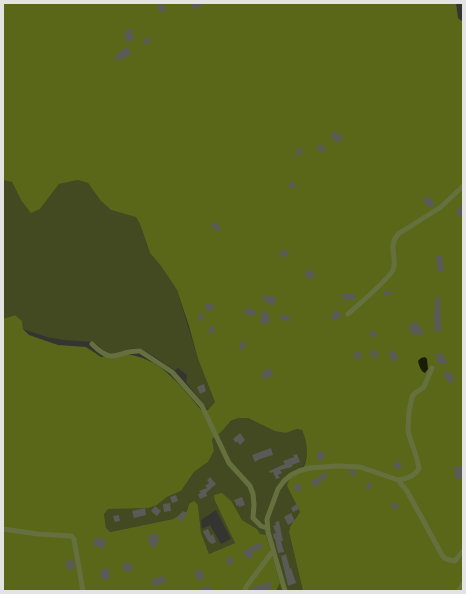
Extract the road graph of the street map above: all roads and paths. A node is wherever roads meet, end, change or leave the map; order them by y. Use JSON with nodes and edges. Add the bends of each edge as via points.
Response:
{"nodes":[{"id":1,"x":463,"y":186,"type":"edge"},
{"id":2,"x":348,"y":314,"type":"dead end"},
{"id":3,"x":92,"y":344,"type":"dead end"},
{"id":4,"x":432,"y":368,"type":"dead end"},
{"id":5,"x":398,"y":480,"type":"junction"},
{"id":6,"x":267,"y":528,"type":"junction"},
{"id":7,"x":3,"y":529,"type":"edge"},
{"id":8,"x":274,"y":550,"type":"junction"},
{"id":9,"x":463,"y":551,"type":"edge"},
{"id":10,"x":463,"y":584,"type":"edge"},
{"id":11,"x":83,"y":591,"type":"edge"},
{"id":12,"x":245,"y":591,"type":"edge"},
{"id":13,"x":285,"y":591,"type":"edge"},
{"id":14,"x":459,"y":591,"type":"edge"}],
"edges":[{"from":1,"to":2,"type":"street","via":[[441,207],[398,234],[392,248],[393,270]]},
{"from":3,"to":6,"type":"street","via":[[107,356],[140,351],[179,379],[202,406],[229,463],[250,486],[254,499],[253,518]]},
{"from":4,"to":5,"type":"street","via":[[424,388],[412,397],[409,412],[408,432],[419,468],[413,476]]},
{"from":5,"to":6,"type":"street","via":[[360,467],[337,466],[299,471],[291,475],[278,489],[269,512]]},
{"from":5,"to":9,"type":"street","via":[[407,491],[442,555],[455,562]]},
{"from":6,"to":8,"type":"street"},
{"from":7,"to":11,"type":"street","via":[[71,536],[74,539]]},
{"from":8,"to":12,"type":"street"},
{"from":8,"to":13,"type":"street"},
{"from":10,"to":14,"type":"street"}]}
